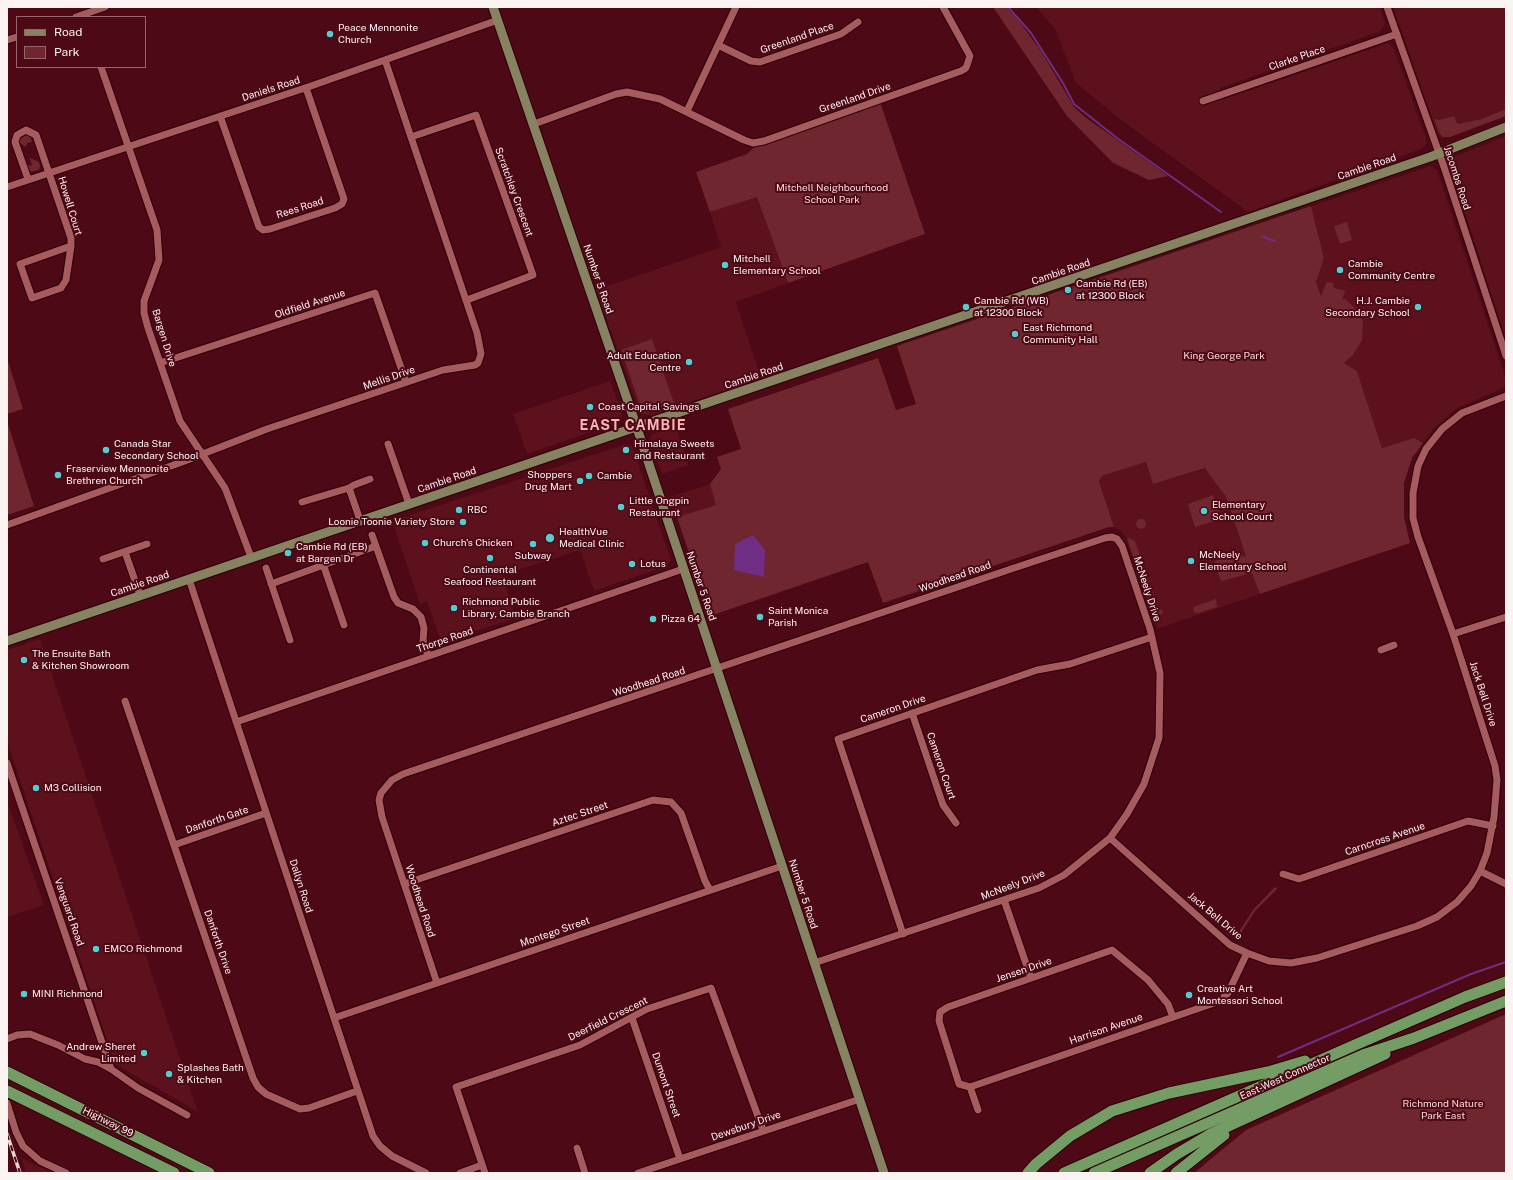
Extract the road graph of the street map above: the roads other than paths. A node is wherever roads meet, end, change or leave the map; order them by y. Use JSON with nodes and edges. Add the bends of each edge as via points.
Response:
{"nodes":[{"id":1,"x":105,"y":7,"type":"edge"},
{"id":2,"x":494,"y":7,"type":"edge"},
{"id":3,"x":736,"y":7,"type":"edge"},
{"id":4,"x":943,"y":7,"type":"edge"},
{"id":5,"x":1387,"y":7,"type":"edge"},
{"id":6,"x":80,"y":16,"type":"edge"},
{"id":7,"x":498,"y":20,"type":"junction"},
{"id":8,"x":858,"y":22,"type":"dead end"},
{"id":9,"x":1397,"y":34,"type":"junction"},
{"id":10,"x":718,"y":45,"type":"junction"},
{"id":11,"x":384,"y":60,"type":"junction"},
{"id":12,"x":101,"y":68,"type":"edge"},
{"id":13,"x":306,"y":88,"type":"junction"},
{"id":14,"x":1203,"y":101,"type":"dead end"},
{"id":15,"x":687,"y":111,"type":"junction"},
{"id":16,"x":220,"y":116,"type":"junction"},
{"id":17,"x":534,"y":124,"type":"junction"},
{"id":18,"x":1506,"y":127,"type":"edge"},
{"id":19,"x":411,"y":137,"type":"junction"},
{"id":20,"x":129,"y":146,"type":"junction"},
{"id":21,"x":1439,"y":154,"type":"junction"},
{"id":22,"x":49,"y":172,"type":"junction"},
{"id":23,"x":28,"y":179,"type":"junction"},
{"id":24,"x":7,"y":187,"type":"edge"},
{"id":25,"x":71,"y":246,"type":"junction"},
{"id":26,"x":467,"y":300,"type":"junction"},
{"id":27,"x":1505,"y":351,"type":"edge"},
{"id":28,"x":160,"y":363,"type":"junction"},
{"id":29,"x":406,"y":382,"type":"junction"},
{"id":30,"x":1506,"y":396,"type":"edge"},
{"id":31,"x":637,"y":428,"type":"junction"},
{"id":32,"x":388,"y":444,"type":"dead end"},
{"id":33,"x":202,"y":453,"type":"junction"},
{"id":34,"x":370,"y":480,"type":"dead end"},
{"id":35,"x":349,"y":488,"type":"junction"},
{"id":36,"x":302,"y":502,"type":"dead end"},
{"id":37,"x":409,"y":504,"type":"junction"},
{"id":38,"x":360,"y":520,"type":"junction"},
{"id":39,"x":7,"y":525,"type":"edge"},
{"id":40,"x":372,"y":535,"type":"dead end"},
{"id":41,"x":1117,"y":539,"type":"joint"},
{"id":42,"x":147,"y":544,"type":"dead end"},
{"id":43,"x":376,"y":546,"type":"junction"},
{"id":44,"x":125,"y":552,"type":"junction"},
{"id":45,"x":251,"y":558,"type":"junction"},
{"id":46,"x":103,"y":559,"type":"dead end"},
{"id":47,"x":323,"y":564,"type":"junction"},
{"id":48,"x":266,"y":568,"type":"dead end"},
{"id":49,"x":683,"y":569,"type":"junction"},
{"id":50,"x":189,"y":579,"type":"junction"},
{"id":51,"x":271,"y":584,"type":"junction"},
{"id":52,"x":140,"y":595,"type":"junction"},
{"id":53,"x":1506,"y":617,"type":"edge"},
{"id":54,"x":344,"y":625,"type":"dead end"},
{"id":55,"x":1453,"y":634,"type":"junction"},
{"id":56,"x":1152,"y":637,"type":"junction"},
{"id":57,"x":290,"y":640,"type":"dead end"},
{"id":58,"x":7,"y":641,"type":"edge"},
{"id":59,"x":1394,"y":645,"type":"dead end"},
{"id":60,"x":1381,"y":650,"type":"dead end"},
{"id":61,"x":428,"y":656,"type":"junction"},
{"id":62,"x":717,"y":669,"type":"junction"},
{"id":63,"x":125,"y":701,"type":"dead end"},
{"id":64,"x":912,"y":713,"type":"junction"},
{"id":65,"x":236,"y":722,"type":"junction"},
{"id":66,"x":7,"y":763,"type":"edge"},
{"id":67,"x":266,"y":813,"type":"junction"},
{"id":68,"x":956,"y":823,"type":"dead end"},
{"id":69,"x":1493,"y":826,"type":"junction"},
{"id":70,"x":1110,"y":838,"type":"junction"},
{"id":71,"x":174,"y":845,"type":"junction"},
{"id":72,"x":782,"y":866,"type":"junction"},
{"id":73,"x":1480,"y":871,"type":"junction"},
{"id":74,"x":1283,"y":874,"type":"dead end"},
{"id":75,"x":404,"y":884,"type":"junction"},
{"id":76,"x":1506,"y":884,"type":"edge"},
{"id":77,"x":710,"y":890,"type":"junction"},
{"id":78,"x":1004,"y":900,"type":"junction"},
{"id":79,"x":903,"y":934,"type":"junction"},
{"id":80,"x":1246,"y":953,"type":"junction"},
{"id":81,"x":814,"y":963,"type":"junction"},
{"id":82,"x":1031,"y":978,"type":"junction"},
{"id":83,"x":1506,"y":982,"type":"edge"},
{"id":84,"x":436,"y":983,"type":"junction"},
{"id":85,"x":1506,"y":1001,"type":"edge"},
{"id":86,"x":1172,"y":1017,"type":"junction"},
{"id":87,"x":334,"y":1018,"type":"junction"},
{"id":88,"x":632,"y":1018,"type":"junction"},
{"id":89,"x":1414,"y":1038,"type":"junction"},
{"id":90,"x":7,"y":1039,"type":"edge"},
{"id":91,"x":1355,"y":1045,"type":"junction"},
{"id":92,"x":111,"y":1069,"type":"junction"},
{"id":93,"x":7,"y":1072,"type":"edge"},
{"id":94,"x":970,"y":1087,"type":"junction"},
{"id":95,"x":7,"y":1091,"type":"edge"},
{"id":96,"x":357,"y":1092,"type":"junction"},
{"id":97,"x":860,"y":1099,"type":"junction"},
{"id":98,"x":7,"y":1103,"type":"edge"},
{"id":99,"x":978,"y":1110,"type":"dead end"},
{"id":100,"x":1258,"y":1112,"type":"junction"},
{"id":101,"x":187,"y":1115,"type":"dead end"},
{"id":102,"x":763,"y":1130,"type":"junction"},
{"id":103,"x":156,"y":1146,"type":"junction"},
{"id":104,"x":577,"y":1148,"type":"dead end"},
{"id":105,"x":680,"y":1159,"type":"junction"},
{"id":106,"x":482,"y":1165,"type":"junction"},
{"id":107,"x":66,"y":1173,"type":"edge"},
{"id":108,"x":174,"y":1173,"type":"edge"},
{"id":109,"x":209,"y":1173,"type":"edge"},
{"id":110,"x":215,"y":1173,"type":"edge"},
{"id":111,"x":426,"y":1173,"type":"edge"},
{"id":112,"x":460,"y":1173,"type":"edge"},
{"id":113,"x":485,"y":1173,"type":"edge"},
{"id":114,"x":585,"y":1173,"type":"edge"},
{"id":115,"x":638,"y":1173,"type":"edge"},
{"id":116,"x":884,"y":1173,"type":"edge"},
{"id":117,"x":1028,"y":1173,"type":"edge"},
{"id":118,"x":1064,"y":1173,"type":"edge"},
{"id":119,"x":1094,"y":1173,"type":"edge"},
{"id":120,"x":1150,"y":1173,"type":"edge"},
{"id":121,"x":1176,"y":1173,"type":"edge"}],
"edges":[{"from":1,"to":6,"type":"street"},
{"from":2,"to":7,"type":"main road","name":"Number 5 Road"},
{"from":3,"to":10,"type":"street"},
{"from":4,"to":15,"type":"street","name":"Greenland Drive","via":[[970,56],[966,68],[961,71],[753,143]]},
{"from":5,"to":9,"type":"street","name":"Jacombs Road"},
{"from":7,"to":11,"type":"street","name":"Daniels Road"},
{"from":7,"to":17,"type":"main road","name":"Number 5 Road"},
{"from":8,"to":10,"type":"street","name":"Greenland Place","via":[[841,34],[760,62],[751,61]]},
{"from":9,"to":14,"type":"street","name":"Clarke Place"},
{"from":9,"to":21,"type":"street","name":"Jacombs Road"},
{"from":10,"to":15,"type":"street"},
{"from":11,"to":13,"type":"street","name":"Daniels Road"},
{"from":11,"to":19,"type":"street","name":"Mellis Drive"},
{"from":12,"to":20,"type":"street","name":"Bargen Drive"},
{"from":13,"to":16,"type":"street","name":"Daniels Road"},
{"from":13,"to":16,"type":"street","name":"Rees Road","via":[[344,199],[342,204],[328,210],[270,229],[263,230],[259,227]]},
{"from":15,"to":17,"type":"street","name":"Greenland Drive","via":[[660,99],[627,92]]},
{"from":16,"to":20,"type":"street","name":"Daniels Road"},
{"from":17,"to":31,"type":"main road","name":"Number 5 Road"},
{"from":18,"to":21,"type":"main road","name":"Cambie Road"},
{"from":19,"to":26,"type":"street","name":"Mellis Drive"},
{"from":19,"to":26,"type":"street","name":"Scratchley Crescent","via":[[476,115],[533,275]]},
{"from":20,"to":22,"type":"street","name":"Daniels Road"},
{"from":20,"to":28,"type":"street","name":"Bargen Drive","via":[[157,230],[158,260],[144,301],[144,313]]},
{"from":21,"to":27,"type":"street","name":"Jacombs Road"},
{"from":21,"to":31,"type":"main road","name":"Cambie Road"},
{"from":22,"to":23,"type":"street","name":"Daniels Road"},
{"from":22,"to":23,"type":"street","via":[[36,135],[30,130],[23,130],[17,134],[15,142]]},
{"from":22,"to":25,"type":"street","name":"Howell Court","via":[[71,238]]},
{"from":23,"to":24,"type":"street","name":"Daniels Road"},
{"from":25,"to":25,"type":"street","name":"Howell Court","via":[[20,264],[32,298],[61,288],[66,280]]},
{"from":26,"to":29,"type":"street","name":"Mellis Drive","via":[[481,354],[478,363],[443,370]]},
{"from":28,"to":29,"type":"street","name":"Oldfield Avenue","via":[[375,293]]},
{"from":28,"to":33,"type":"street","name":"Bargen Drive","via":[[180,420]]},
{"from":29,"to":33,"type":"street","name":"Mellis Drive"},
{"from":30,"to":55,"type":"street","name":"Jack Bell Drive","via":[[1468,410],[1445,426],[1426,449],[1414,481],[1414,524]]},
{"from":31,"to":37,"type":"main road","name":"Cambie Road"},
{"from":31,"to":49,"type":"main road","name":"Number 5 Road"},
{"from":32,"to":37,"type":"street"},
{"from":33,"to":39,"type":"street","name":"Mellis Drive"},
{"from":33,"to":45,"type":"street","name":"Bargen Drive","via":[[231,499]]},
{"from":34,"to":35,"type":"street"},
{"from":35,"to":36,"type":"street"},
{"from":35,"to":38,"type":"street"},
{"from":37,"to":38,"type":"main road","name":"Cambie Road"},
{"from":38,"to":45,"type":"main road","name":"Cambie Road"},
{"from":40,"to":43,"type":"street"},
{"from":41,"to":56,"type":"street","name":"McNeely Drive","via":[[1122,546]]},
{"from":41,"to":62,"type":"street","name":"Woodhead Road","via":[[1104,538]]},
{"from":42,"to":44,"type":"street"},
{"from":43,"to":47,"type":"street"},
{"from":43,"to":61,"type":"street","via":[[394,597],[398,603],[413,609],[421,617],[424,628],[423,641]]},
{"from":44,"to":46,"type":"street"},
{"from":44,"to":52,"type":"street"},
{"from":45,"to":50,"type":"main road","name":"Cambie Road"},
{"from":47,"to":51,"type":"street"},
{"from":47,"to":54,"type":"street"},
{"from":48,"to":51,"type":"street"},
{"from":49,"to":61,"type":"street","name":"Thorpe Road"},
{"from":49,"to":62,"type":"main road","name":"Number 5 Road"},
{"from":50,"to":52,"type":"main road","name":"Cambie Road"},
{"from":50,"to":65,"type":"street","name":"Dallyn Road"},
{"from":51,"to":57,"type":"street"},
{"from":52,"to":58,"type":"main road","name":"Cambie Road"},
{"from":53,"to":55,"type":"street"},
{"from":55,"to":69,"type":"street","name":"Jack Bell Drive","via":[[1495,766],[1497,798]]},
{"from":56,"to":64,"type":"street","name":"Cameron Drive","via":[[1070,664],[1036,670]]},
{"from":56,"to":70,"type":"street","name":"McNeely Drive","via":[[1160,673],[1159,738],[1144,784]]},
{"from":59,"to":60,"type":"street"},
{"from":61,"to":65,"type":"street","name":"Thorpe Road"},
{"from":62,"to":72,"type":"main road","name":"Number 5 Road"},
{"from":62,"to":75,"type":"street","name":"Woodhead Road","via":[[392,780],[385,786],[379,800]]},
{"from":63,"to":71,"type":"street","name":"Danforth Drive"},
{"from":64,"to":68,"type":"street","name":"Cameron Court","via":[[943,805]]},
{"from":64,"to":79,"type":"street","name":"Cameron Drive","via":[[838,738]]},
{"from":65,"to":67,"type":"street","name":"Dallyn Road"},
{"from":66,"to":92,"type":"street","name":"Vanguard Road"},
{"from":67,"to":71,"type":"street","name":"Danforth Gate"},
{"from":67,"to":87,"type":"street","name":"Dallyn Road"},
{"from":69,"to":73,"type":"street","name":"Jack Bell Drive"},
{"from":69,"to":74,"type":"street","name":"Carncross Avenue","via":[[1468,821],[1300,879]]},
{"from":70,"to":78,"type":"street","name":"McNeely Drive","via":[[1064,875],[1039,888]]},
{"from":70,"to":80,"type":"street","name":"Jack Bell Drive","via":[[1230,945]]},
{"from":71,"to":96,"type":"street","name":"Danforth Drive","via":[[253,1078],[258,1086],[266,1094],[300,1109]]},
{"from":72,"to":77,"type":"street","name":"Montego Street"},
{"from":72,"to":81,"type":"main road","name":"Number 5 Road"},
{"from":73,"to":76,"type":"street"},
{"from":73,"to":80,"type":"street","name":"Jack Bell Drive","via":[[1472,886],[1457,902],[1437,917],[1417,926],[1317,958],[1291,963],[1269,961]]},
{"from":75,"to":77,"type":"street","name":"Aztec Street","via":[[653,800],[671,802],[681,813]]},
{"from":75,"to":84,"type":"street","name":"Woodhead Road"},
{"from":77,"to":84,"type":"street","name":"Montego Street"},
{"from":78,"to":79,"type":"street","name":"McNeely Drive"},
{"from":78,"to":82,"type":"street"},
{"from":79,"to":81,"type":"street","name":"McNeely Drive"},
{"from":80,"to":86,"type":"street","name":"Harrison Avenue","via":[[1228,993],[1220,1001]]},
{"from":81,"to":97,"type":"main road","name":"Number 5 Road"},
{"from":82,"to":86,"type":"street","name":"Jensen Drive","via":[[1112,950],[1148,980],[1168,1004]]},
{"from":82,"to":94,"type":"street","name":"Jensen Drive","via":[[940,1012],[939,1021],[959,1084]]},
{"from":83,"to":91,"type":"highway","name":"East-West Connector"},
{"from":84,"to":87,"type":"street","name":"Montego Street"},
{"from":85,"to":89,"type":"highway","name":"East-West Connector"},
{"from":86,"to":94,"type":"street","name":"Harrison Avenue"},
{"from":87,"to":96,"type":"street","name":"Dallyn Road"},
{"from":88,"to":102,"type":"street","name":"Deerfield Crescent","via":[[647,1009],[711,988]]},
{"from":88,"to":105,"type":"street","name":"Dumont Street"},
{"from":88,"to":106,"type":"street","name":"Deerfield Crescent","via":[[580,1045],[456,1087]]},
{"from":89,"to":100,"type":"highway","via":[[1372,1061]]},
{"from":89,"to":119,"type":"highway","name":"East-West Connector","via":[[1363,1055]]},
{"from":90,"to":92,"type":"street","via":[[30,1034]]},
{"from":91,"to":117,"type":"highway","via":[[1268,1072],[1168,1093],[1112,1111],[1070,1136]]},
{"from":91,"to":118,"type":"highway","name":"East-West Connector"},
{"from":92,"to":101,"type":"street","via":[[138,1088]]},
{"from":93,"to":103,"type":"highway","name":"Highway 99"},
{"from":94,"to":99,"type":"street"},
{"from":95,"to":108,"type":"highway","name":"Highway 99"},
{"from":96,"to":111,"type":"street","name":"Dallyn Road","via":[[373,1136],[380,1146],[392,1156]]},
{"from":97,"to":102,"type":"street","name":"Dewsbury Drive"},
{"from":97,"to":116,"type":"main road","name":"Number 5 Road"},
{"from":98,"to":107,"type":"street","via":[[23,1146],[40,1161]]},
{"from":100,"to":120,"type":"highway","via":[[1204,1138]]},
{"from":100,"to":121,"type":"highway","via":[[1214,1141]]},
{"from":102,"to":105,"type":"street","name":"Dewsbury Drive"},
{"from":103,"to":109,"type":"highway","name":"Highway 99"},
{"from":103,"to":110,"type":"highway"},
{"from":104,"to":114,"type":"street"},
{"from":105,"to":115,"type":"street","name":"Dewsbury Drive"},
{"from":106,"to":112,"type":"street"},
{"from":106,"to":113,"type":"street","name":"Deerfield Crescent"}]}
